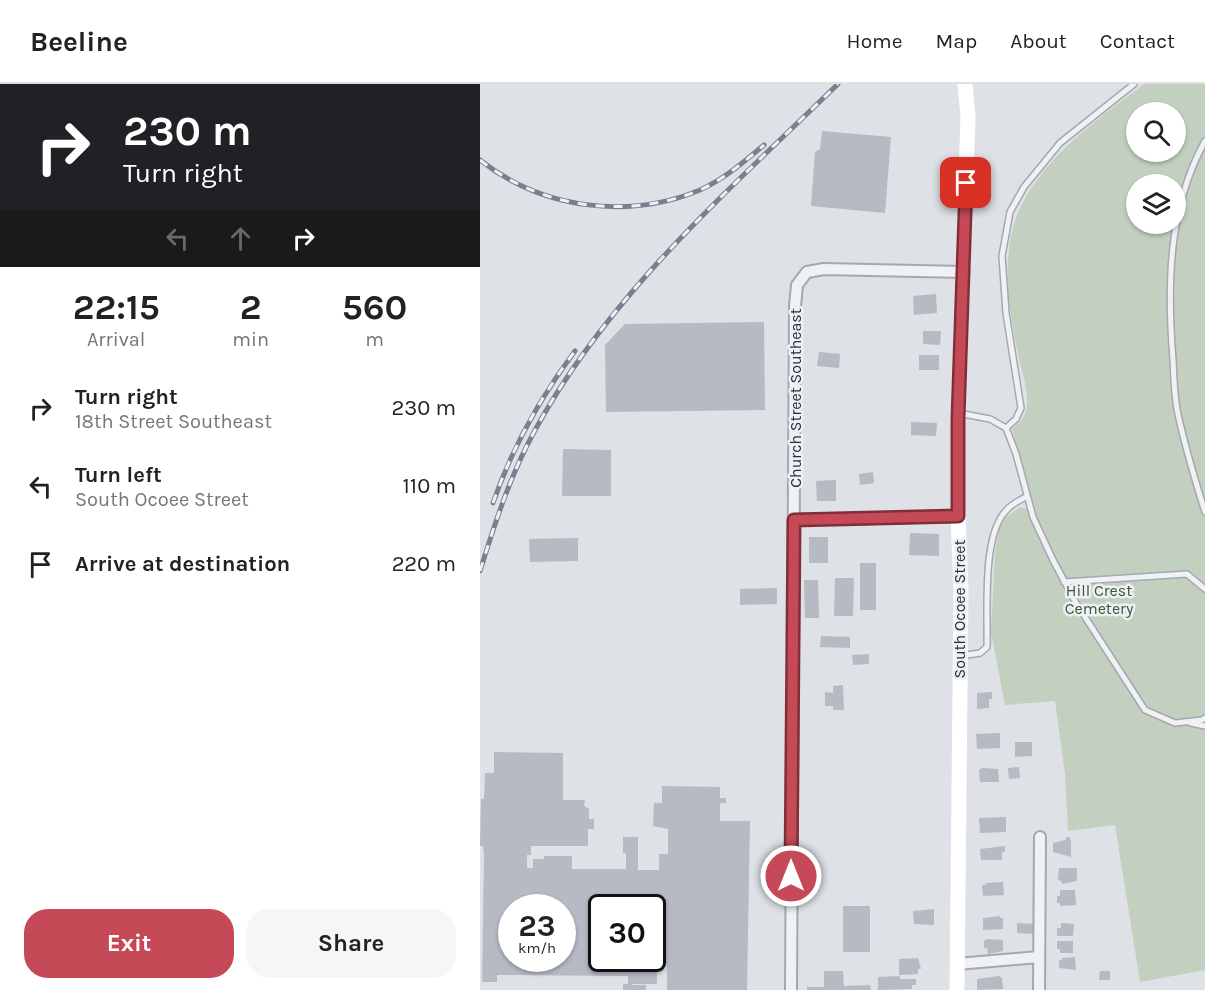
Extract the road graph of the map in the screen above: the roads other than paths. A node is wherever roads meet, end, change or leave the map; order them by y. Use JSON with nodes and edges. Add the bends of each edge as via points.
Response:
{"nodes":[{"id":1,"x":965,"y":84,"type":"edge"},
{"id":2,"x":1134,"y":84,"type":"edge"},
{"id":3,"x":1205,"y":141,"type":"edge"},
{"id":4,"x":964,"y":272,"type":"junction"},
{"id":5,"x":958,"y":413,"type":"junction"},
{"id":6,"x":1006,"y":428,"type":"junction"},
{"id":7,"x":1195,"y":479,"type":"junction"},
{"id":8,"x":1205,"y":481,"type":"edge"},
{"id":9,"x":1026,"y":497,"type":"junction"},
{"id":10,"x":1205,"y":512,"type":"edge"},
{"id":11,"x":958,"y":516,"type":"junction"},
{"id":12,"x":794,"y":520,"type":"junction"},
{"id":13,"x":1064,"y":582,"type":"junction"},
{"id":14,"x":1205,"y":589,"type":"edge"},
{"id":15,"x":960,"y":656,"type":"junction"},
{"id":16,"x":1205,"y":718,"type":"edge"},
{"id":17,"x":1187,"y":722,"type":"junction"},
{"id":18,"x":1205,"y":726,"type":"edge"},
{"id":19,"x":1040,"y":837,"type":"dead end"},
{"id":20,"x":1038,"y":957,"type":"junction"},
{"id":21,"x":957,"y":964,"type":"junction"},
{"id":22,"x":790,"y":990,"type":"edge"},
{"id":23,"x":957,"y":990,"type":"edge"},
{"id":24,"x":1039,"y":990,"type":"edge"}],
"edges":[{"from":1,"to":4,"type":"street","name":"South Ocoee Street","via":[[968,117]]},
{"from":2,"to":6,"type":"lane","via":[[1060,143],[1024,187],[1010,212],[1002,256],[1006,313],[1021,408]]},
{"from":3,"to":7,"type":"lane","via":[[1190,171],[1172,245],[1169,282],[1177,412]]},
{"from":4,"to":5,"type":"street","name":"South Ocoee Street"},
{"from":4,"to":12,"type":"street","name":"Church Street Southeast","via":[[824,269],[807,272],[797,285]]},
{"from":5,"to":6,"type":"lane","via":[[990,419]]},
{"from":5,"to":11,"type":"street","name":"South Ocoee Street"},
{"from":6,"to":9,"type":"lane"},
{"from":7,"to":8,"type":"lane"},
{"from":7,"to":10,"type":"lane"},
{"from":9,"to":13,"type":"lane"},
{"from":9,"to":15,"type":"lane","via":[[1014,502],[995,530],[988,577],[987,647]]},
{"from":11,"to":12,"type":"street"},
{"from":11,"to":15,"type":"street","name":"South Ocoee Street"},
{"from":12,"to":22,"type":"street","name":"Church Street Southeast"},
{"from":13,"to":14,"type":"lane","via":[[1187,574]]},
{"from":13,"to":17,"type":"lane","via":[[1145,710],[1175,723]]},
{"from":15,"to":21,"type":"street","name":"South Ocoee Street"},
{"from":16,"to":17,"type":"lane"},
{"from":17,"to":18,"type":"lane"},
{"from":19,"to":20,"type":"street"},
{"from":20,"to":21,"type":"street"},
{"from":20,"to":24,"type":"street"},
{"from":21,"to":23,"type":"street","name":"South Ocoee Street"}]}
